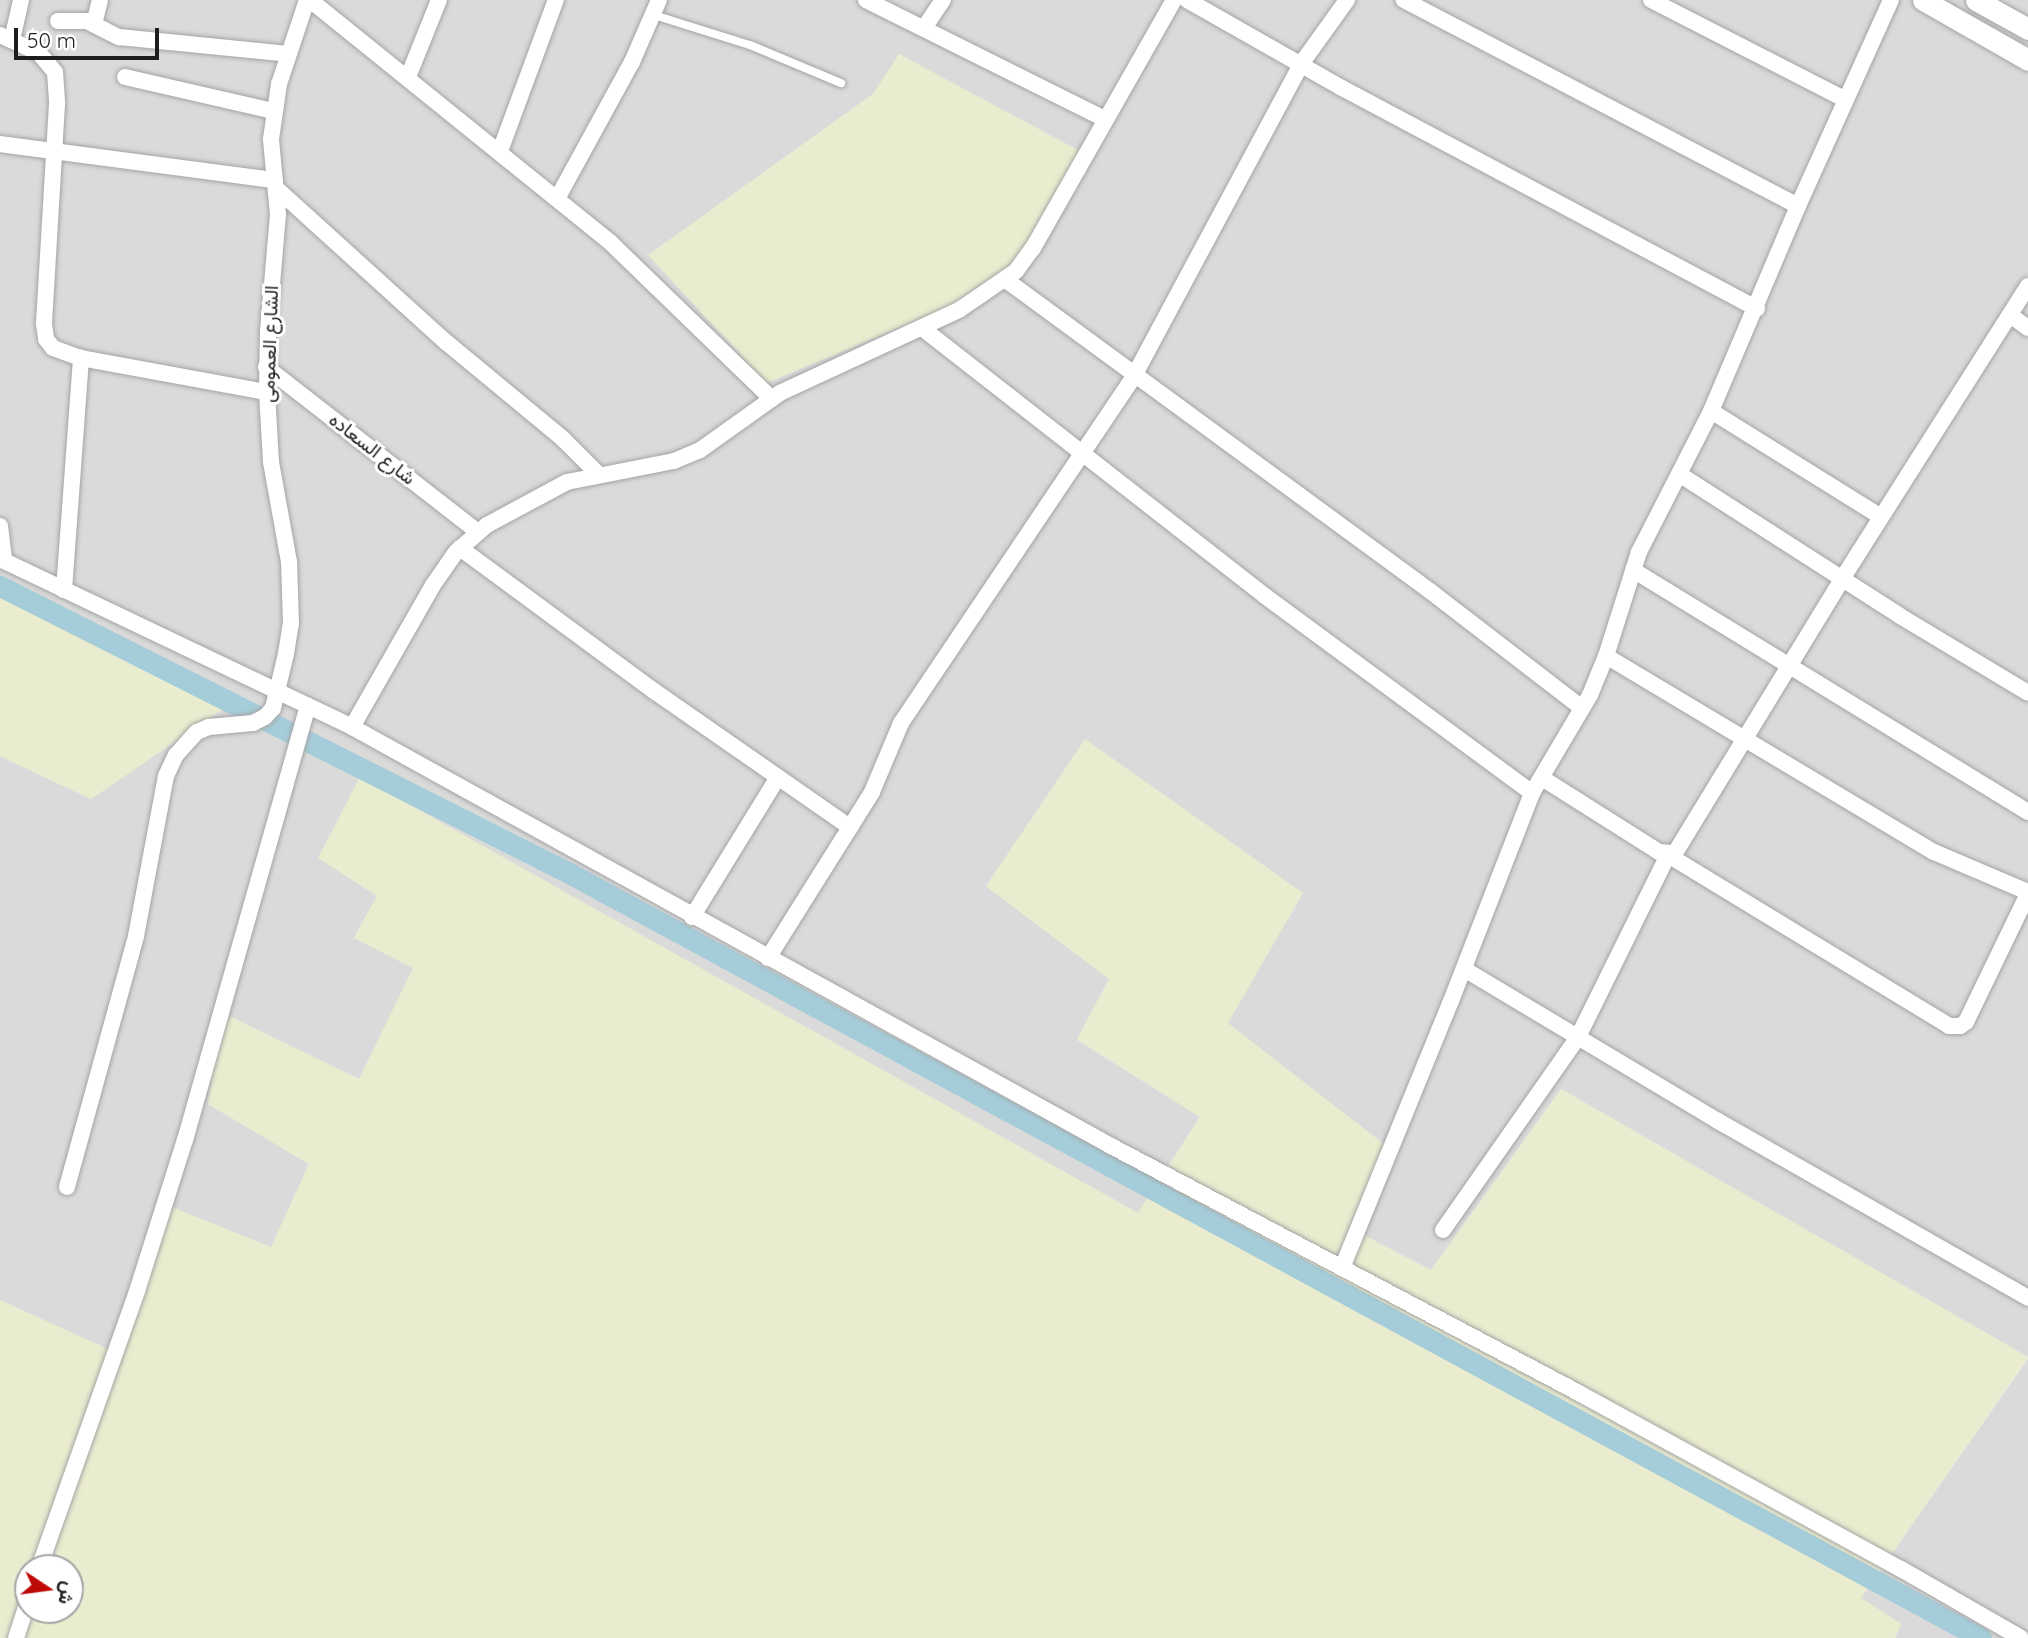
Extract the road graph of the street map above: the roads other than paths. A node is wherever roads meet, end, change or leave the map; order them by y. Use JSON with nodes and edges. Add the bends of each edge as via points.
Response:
{"nodes":[{"id":1,"x":21,"y":0,"type":"edge"},
{"id":2,"x":100,"y":0,"type":"edge"},
{"id":3,"x":439,"y":0,"type":"edge"},
{"id":4,"x":556,"y":0,"type":"edge"},
{"id":5,"x":866,"y":0,"type":"edge"},
{"id":6,"x":943,"y":0,"type":"edge"},
{"id":7,"x":1174,"y":0,"type":"edge"},
{"id":8,"x":1187,"y":0,"type":"edge"},
{"id":9,"x":1347,"y":0,"type":"edge"},
{"id":10,"x":1404,"y":0,"type":"edge"},
{"id":11,"x":1651,"y":0,"type":"edge"},
{"id":12,"x":1891,"y":0,"type":"edge"},
{"id":13,"x":1923,"y":0,"type":"edge"},
{"id":14,"x":1979,"y":1,"type":"edge"},
{"id":15,"x":316,"y":2,"type":"edge"},
{"id":16,"x":656,"y":7,"type":"edge"},
{"id":17,"x":58,"y":21,"type":"dead end"},
{"id":18,"x":94,"y":24,"type":"junction"},
{"id":19,"x":924,"y":28,"type":"junction"},
{"id":20,"x":2028,"y":29,"type":"edge"},
{"id":21,"x":6,"y":37,"type":"edge"},
{"id":22,"x":288,"y":54,"type":"junction"},
{"id":23,"x":2028,"y":60,"type":"edge"},
{"id":24,"x":1301,"y":64,"type":"junction"},
{"id":25,"x":125,"y":77,"type":"dead end"},
{"id":26,"x":408,"y":77,"type":"junction"},
{"id":27,"x":841,"y":83,"type":"dead end"},
{"id":28,"x":1846,"y":100,"type":"junction"},
{"id":29,"x":273,"y":111,"type":"junction"},
{"id":30,"x":1105,"y":119,"type":"junction"},
{"id":31,"x":0,"y":144,"type":"edge"},
{"id":32,"x":500,"y":151,"type":"junction"},
{"id":33,"x":54,"y":152,"type":"junction"},
{"id":34,"x":276,"y":185,"type":"junction"},
{"id":35,"x":558,"y":197,"type":"junction"},
{"id":36,"x":1798,"y":206,"type":"junction"},
{"id":37,"x":1006,"y":281,"type":"junction"},
{"id":38,"x":2028,"y":286,"type":"edge"},
{"id":39,"x":1757,"y":309,"type":"junction"},
{"id":40,"x":2010,"y":315,"type":"junction"},
{"id":41,"x":922,"y":328,"type":"junction"},
{"id":42,"x":2028,"y":328,"type":"edge"},
{"id":43,"x":81,"y":358,"type":"junction"},
{"id":44,"x":266,"y":367,"type":"junction"},
{"id":45,"x":1134,"y":376,"type":"junction"},
{"id":46,"x":267,"y":392,"type":"junction"},
{"id":47,"x":772,"y":399,"type":"junction"},
{"id":48,"x":1711,"y":411,"type":"junction"},
{"id":49,"x":1082,"y":453,"type":"junction"},
{"id":50,"x":1679,"y":474,"type":"junction"},
{"id":51,"x":599,"y":475,"type":"junction"},
{"id":52,"x":1881,"y":517,"type":"junction"},
{"id":53,"x":0,"y":526,"type":"edge"},
{"id":54,"x":478,"y":532,"type":"junction"},
{"id":55,"x":460,"y":548,"type":"junction"},
{"id":56,"x":2,"y":560,"type":"edge"},
{"id":57,"x":1633,"y":570,"type":"junction"},
{"id":58,"x":1842,"y":579,"type":"junction"},
{"id":59,"x":64,"y":590,"type":"junction"},
{"id":60,"x":1606,"y":656,"type":"junction"},
{"id":61,"x":1788,"y":666,"type":"junction"},
{"id":62,"x":276,"y":691,"type":"junction"},
{"id":63,"x":2028,"y":693,"type":"edge"},
{"id":64,"x":308,"y":706,"type":"junction"},
{"id":65,"x":1582,"y":708,"type":"junction"},
{"id":66,"x":352,"y":727,"type":"junction"},
{"id":67,"x":1746,"y":741,"type":"junction"},
{"id":68,"x":778,"y":777,"type":"junction"},
{"id":69,"x":1542,"y":778,"type":"junction"},
{"id":70,"x":1532,"y":793,"type":"junction"},
{"id":71,"x":2028,"y":812,"type":"edge"},
{"id":72,"x":850,"y":827,"type":"junction"},
{"id":73,"x":1668,"y":855,"type":"junction"},
{"id":74,"x":2028,"y":893,"type":"edge"},
{"id":75,"x":692,"y":917,"type":"junction"},
{"id":76,"x":768,"y":958,"type":"junction"},
{"id":77,"x":1464,"y":969,"type":"junction"},
{"id":78,"x":1578,"y":1037,"type":"junction"},
{"id":79,"x":67,"y":1187,"type":"dead end"},
{"id":80,"x":1443,"y":1230,"type":"dead end"},
{"id":81,"x":1342,"y":1268,"type":"junction"},
{"id":82,"x":2028,"y":1298,"type":"edge"},
{"id":83,"x":44,"y":1554,"type":"edge"},
{"id":84,"x":2021,"y":1638,"type":"edge"}],
"edges":[{"from":1,"to":21,"type":"street"},
{"from":2,"to":18,"type":"street"},
{"from":3,"to":26,"type":"street"},
{"from":4,"to":32,"type":"street"},
{"from":5,"to":19,"type":"street"},
{"from":6,"to":19,"type":"street"},
{"from":7,"to":30,"type":"street"},
{"from":8,"to":24,"type":"street"},
{"from":9,"to":24,"type":"street"},
{"from":10,"to":36,"type":"street"},
{"from":11,"to":28,"type":"street"},
{"from":12,"to":28,"type":"street"},
{"from":13,"to":23,"type":"street"},
{"from":14,"to":20,"type":"street"},
{"from":15,"to":22,"type":"street","name":"الشارع العمومى"},
{"from":15,"to":26,"type":"street"},
{"from":16,"to":27,"type":"lane"},
{"from":16,"to":35,"type":"street","via":[[632,62]]},
{"from":17,"to":18,"type":"street"},
{"from":18,"to":22,"type":"street","via":[[119,37]]},
{"from":19,"to":30,"type":"street"},
{"from":21,"to":33,"type":"street","via":[[39,52],[55,72]]},
{"from":22,"to":29,"type":"street","name":"الشارع العمومى"},
{"from":24,"to":39,"type":"street"},
{"from":24,"to":45,"type":"street"},
{"from":25,"to":29,"type":"street"},
{"from":26,"to":32,"type":"street"},
{"from":28,"to":36,"type":"street"},
{"from":29,"to":34,"type":"street","name":"الشارع العمومى"},
{"from":30,"to":37,"type":"street","via":[[1033,248]]},
{"from":31,"to":33,"type":"street"},
{"from":32,"to":35,"type":"street"},
{"from":33,"to":34,"type":"street"},
{"from":33,"to":43,"type":"street","via":[[44,324],[53,348]]},
{"from":34,"to":44,"type":"street","name":"الشارع العمومى","via":[[278,241]]},
{"from":34,"to":51,"type":"street"},
{"from":35,"to":47,"type":"street"},
{"from":36,"to":39,"type":"street"},
{"from":37,"to":41,"type":"street"},
{"from":37,"to":45,"type":"street"},
{"from":38,"to":40,"type":"street"},
{"from":39,"to":48,"type":"street"},
{"from":40,"to":42,"type":"street"},
{"from":40,"to":52,"type":"street"},
{"from":41,"to":47,"type":"street"},
{"from":41,"to":49,"type":"street"},
{"from":43,"to":46,"type":"street"},
{"from":43,"to":59,"type":"street"},
{"from":44,"to":46,"type":"street","name":"الشارع العمومى"},
{"from":44,"to":54,"type":"street","name":"شارع السعاده"},
{"from":45,"to":49,"type":"street"},
{"from":45,"to":65,"type":"street","via":[[1430,591]]},
{"from":46,"to":62,"type":"street","name":"الشارع العمومى","via":[[271,463],[291,594],[291,624]]},
{"from":47,"to":51,"type":"street","via":[[700,450],[674,461]]},
{"from":48,"to":50,"type":"street"},
{"from":48,"to":52,"type":"street"},
{"from":49,"to":70,"type":"street","via":[[1265,596]]},
{"from":49,"to":72,"type":"street","via":[[901,723],[877,782]]},
{"from":50,"to":57,"type":"street"},
{"from":50,"to":58,"type":"street"},
{"from":51,"to":54,"type":"street","via":[[549,490]]},
{"from":52,"to":58,"type":"street"},
{"from":53,"to":56,"type":"street"},
{"from":54,"to":55,"type":"street"},
{"from":55,"to":66,"type":"street","via":[[401,636]]},
{"from":55,"to":68,"type":"street"},
{"from":56,"to":59,"type":"street"},
{"from":57,"to":60,"type":"street"},
{"from":57,"to":61,"type":"street"},
{"from":58,"to":61,"type":"street"},
{"from":58,"to":63,"type":"street"},
{"from":59,"to":62,"type":"street"},
{"from":60,"to":65,"type":"street"},
{"from":60,"to":67,"type":"street"},
{"from":61,"to":67,"type":"street"},
{"from":61,"to":71,"type":"street"},
{"from":62,"to":64,"type":"street"},
{"from":62,"to":79,"type":"street","name":"الشارع العمومى","via":[[273,708],[265,717],[197,732],[176,755],[166,776],[136,936]]},
{"from":64,"to":66,"type":"street"},
{"from":64,"to":83,"type":"street","via":[[185,1140]]},
{"from":65,"to":69,"type":"street"},
{"from":66,"to":75,"type":"street"},
{"from":67,"to":73,"type":"street","via":[[1681,846]]},
{"from":67,"to":74,"type":"street","via":[[1934,852]]},
{"from":68,"to":72,"type":"street"},
{"from":68,"to":75,"type":"street"},
{"from":69,"to":70,"type":"street"},
{"from":69,"to":73,"type":"street"},
{"from":70,"to":77,"type":"street"},
{"from":72,"to":76,"type":"street"},
{"from":73,"to":74,"type":"street","via":[[1950,1026],[1966,1022]]},
{"from":73,"to":78,"type":"street"},
{"from":75,"to":76,"type":"street"},
{"from":76,"to":81,"type":"street"},
{"from":77,"to":78,"type":"street"},
{"from":77,"to":81,"type":"street"},
{"from":78,"to":80,"type":"street"},
{"from":78,"to":82,"type":"street"},
{"from":81,"to":84,"type":"street","via":[[1842,1536]]}]}
